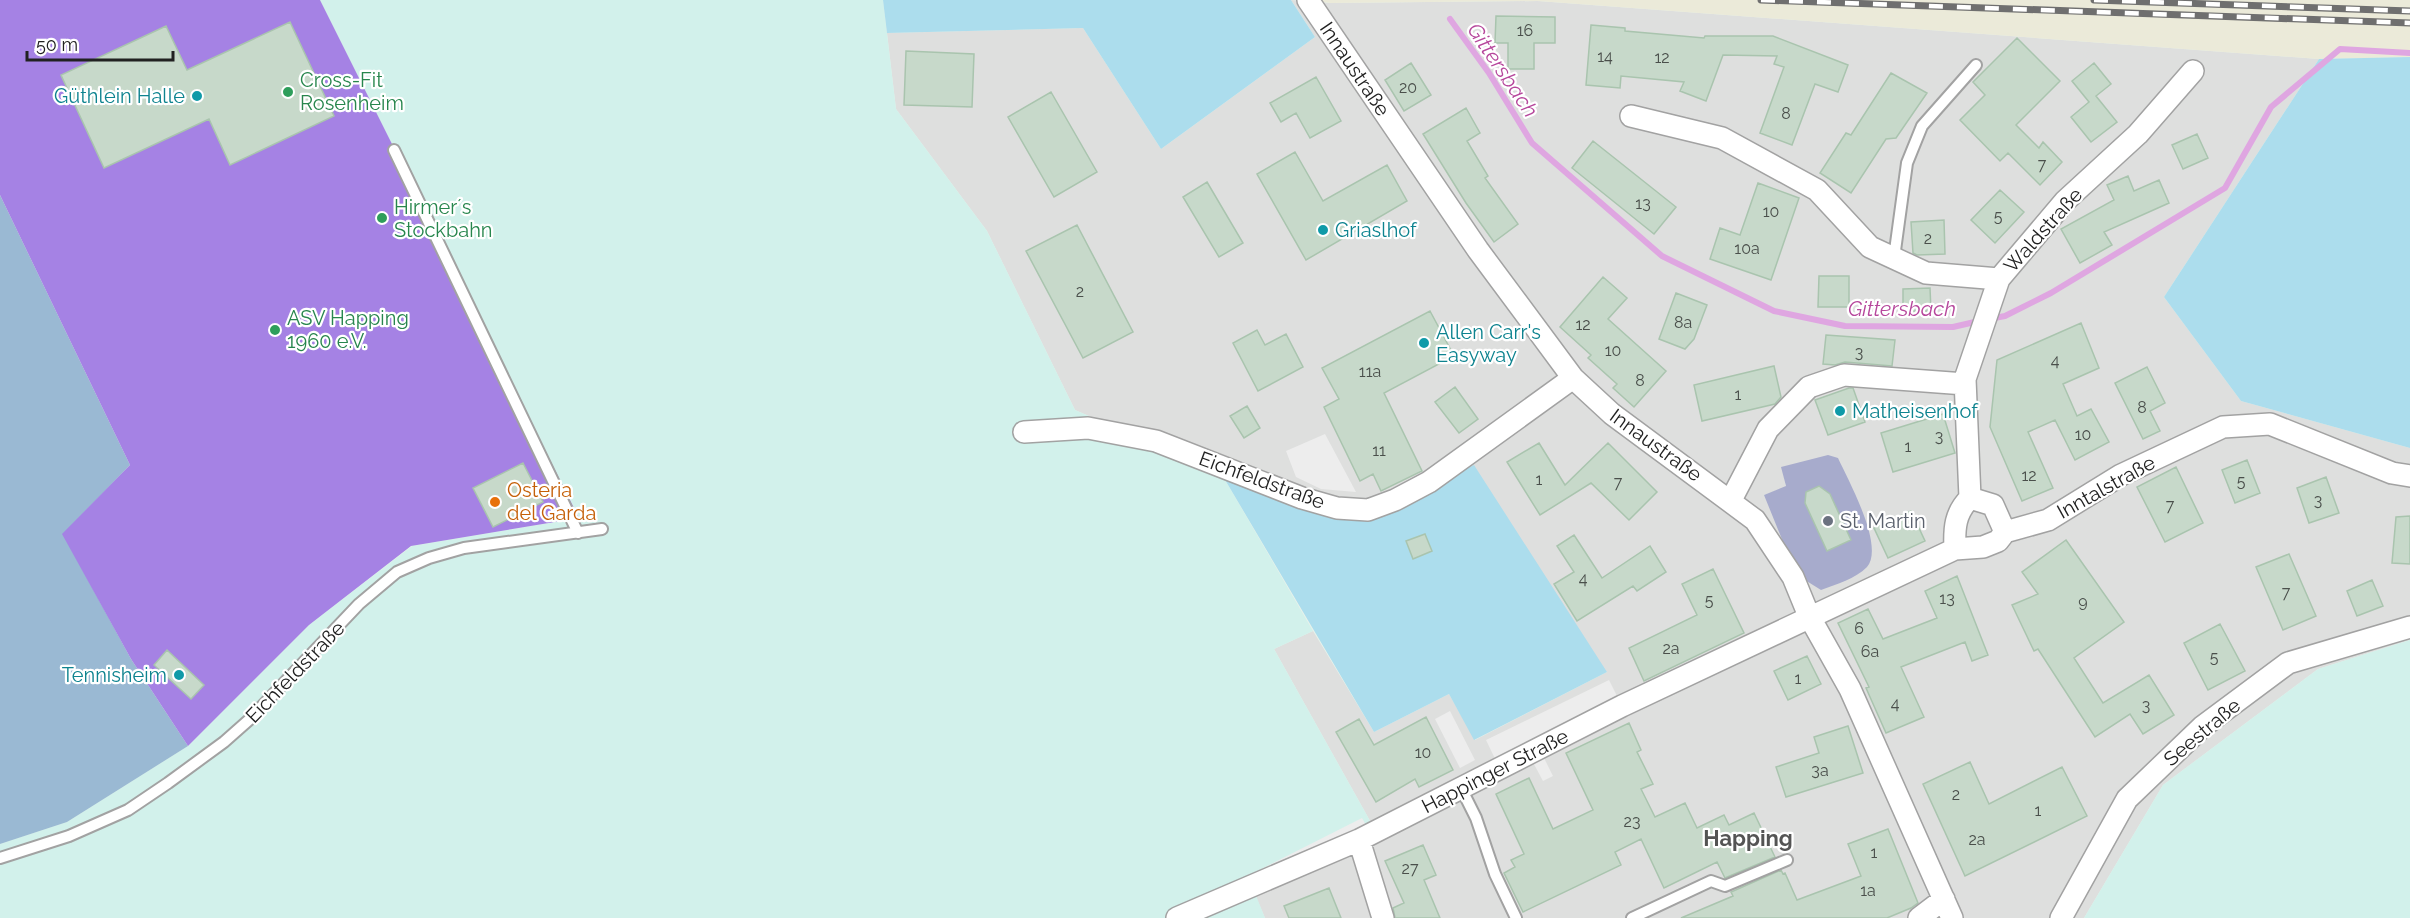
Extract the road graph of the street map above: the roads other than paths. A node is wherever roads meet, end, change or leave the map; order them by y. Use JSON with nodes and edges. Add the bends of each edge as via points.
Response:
{"nodes":[{"id":1,"x":1308,"y":0,"type":"edge"},
{"id":2,"x":1976,"y":65,"type":"dead end"},
{"id":3,"x":2193,"y":71,"type":"dead end"},
{"id":4,"x":1631,"y":116,"type":"dead end"},
{"id":5,"x":394,"y":150,"type":"dead end"},
{"id":6,"x":1894,"y":258,"type":"junction"},
{"id":7,"x":1999,"y":279,"type":"junction"},
{"id":8,"x":1573,"y":378,"type":"junction"},
{"id":9,"x":1965,"y":384,"type":"junction"},
{"id":10,"x":1024,"y":432,"type":"dead end"},
{"id":11,"x":2410,"y":476,"type":"edge"},
{"id":12,"x":1970,"y":498,"type":"junction"},
{"id":13,"x":1731,"y":500,"type":"junction"},
{"id":14,"x":602,"y":529,"type":"dead end"},
{"id":15,"x":2005,"y":532,"type":"junction"},
{"id":16,"x":578,"y":533,"type":"junction"},
{"id":17,"x":1955,"y":549,"type":"junction"},
{"id":18,"x":1809,"y":616,"type":"junction"},
{"id":19,"x":2410,"y":627,"type":"edge"},
{"id":20,"x":1461,"y":788,"type":"junction"},
{"id":21,"x":1359,"y":840,"type":"junction"},
{"id":22,"x":0,"y":858,"type":"edge"},
{"id":23,"x":1787,"y":860,"type":"dead end"},
{"id":24,"x":1948,"y":908,"type":"edge"},
{"id":25,"x":1177,"y":918,"type":"edge"},
{"id":26,"x":1383,"y":918,"type":"edge"},
{"id":27,"x":1516,"y":918,"type":"edge"},
{"id":28,"x":1632,"y":918,"type":"edge"},
{"id":29,"x":1919,"y":918,"type":"edge"},
{"id":30,"x":2061,"y":918,"type":"edge"}],
"edges":[{"from":1,"to":8,"type":"street","name":"Innaustraße","via":[[1478,250]]},
{"from":2,"to":6,"type":"lane","via":[[1922,126],[1907,163]]},
{"from":3,"to":7,"type":"street","name":"Waldstraße","via":[[2138,134],[2065,201]]},
{"from":4,"to":6,"type":"street","via":[[1722,138],[1817,190],[1870,246]]},
{"from":5,"to":16,"type":"lane"},
{"from":6,"to":7,"type":"street","via":[[1926,273]]},
{"from":7,"to":9,"type":"street","name":"Waldstraße"},
{"from":8,"to":10,"type":"street","name":"Eichfeldstraße","via":[[1429,482],[1368,510],[1337,508],[1302,498],[1156,441],[1088,428]]},
{"from":8,"to":13,"type":"street","name":"Innaustraße","via":[[1612,414]]},
{"from":9,"to":12,"type":"street","name":"Waldstraße"},
{"from":9,"to":13,"type":"street","via":[[1844,375],[1809,387],[1768,429]]},
{"from":11,"to":15,"type":"street","name":"Inntalstraße","via":[[2392,473],[2270,424],[2223,427],[2121,475],[2048,520]]},
{"from":12,"to":15,"type":"street","via":[[1993,506]]},
{"from":12,"to":17,"type":"street","via":[[1956,519]]},
{"from":13,"to":18,"type":"street","name":"Innaustraße","via":[[1755,520],[1793,577]]},
{"from":14,"to":16,"type":"lane","name":"Eichfeldstraße"},
{"from":15,"to":17,"type":"street","name":"Inntalstraße","via":[[1998,541],[1983,547]]},
{"from":16,"to":22,"type":"lane","name":"Eichfeldstraße","via":[[464,548],[397,572],[359,604],[250,719],[168,783],[128,810],[69,836]]},
{"from":17,"to":18,"type":"street","name":"Inntalstraße"},
{"from":18,"to":20,"type":"street","name":"Happinger Straße"},
{"from":18,"to":24,"type":"street","name":"Innaustraße","via":[[1850,689]]},
{"from":19,"to":30,"type":"street","name":"Seestraße","via":[[2288,663],[2202,727],[2127,800]]},
{"from":20,"to":21,"type":"street","name":"Happinger Straße"},
{"from":20,"to":27,"type":"lane"},
{"from":21,"to":25,"type":"street","name":"Happinger Straße"},
{"from":21,"to":26,"type":"street"},
{"from":23,"to":28,"type":"lane","via":[[1725,886],[1711,881]]},
{"from":24,"to":29,"type":"street"}]}
